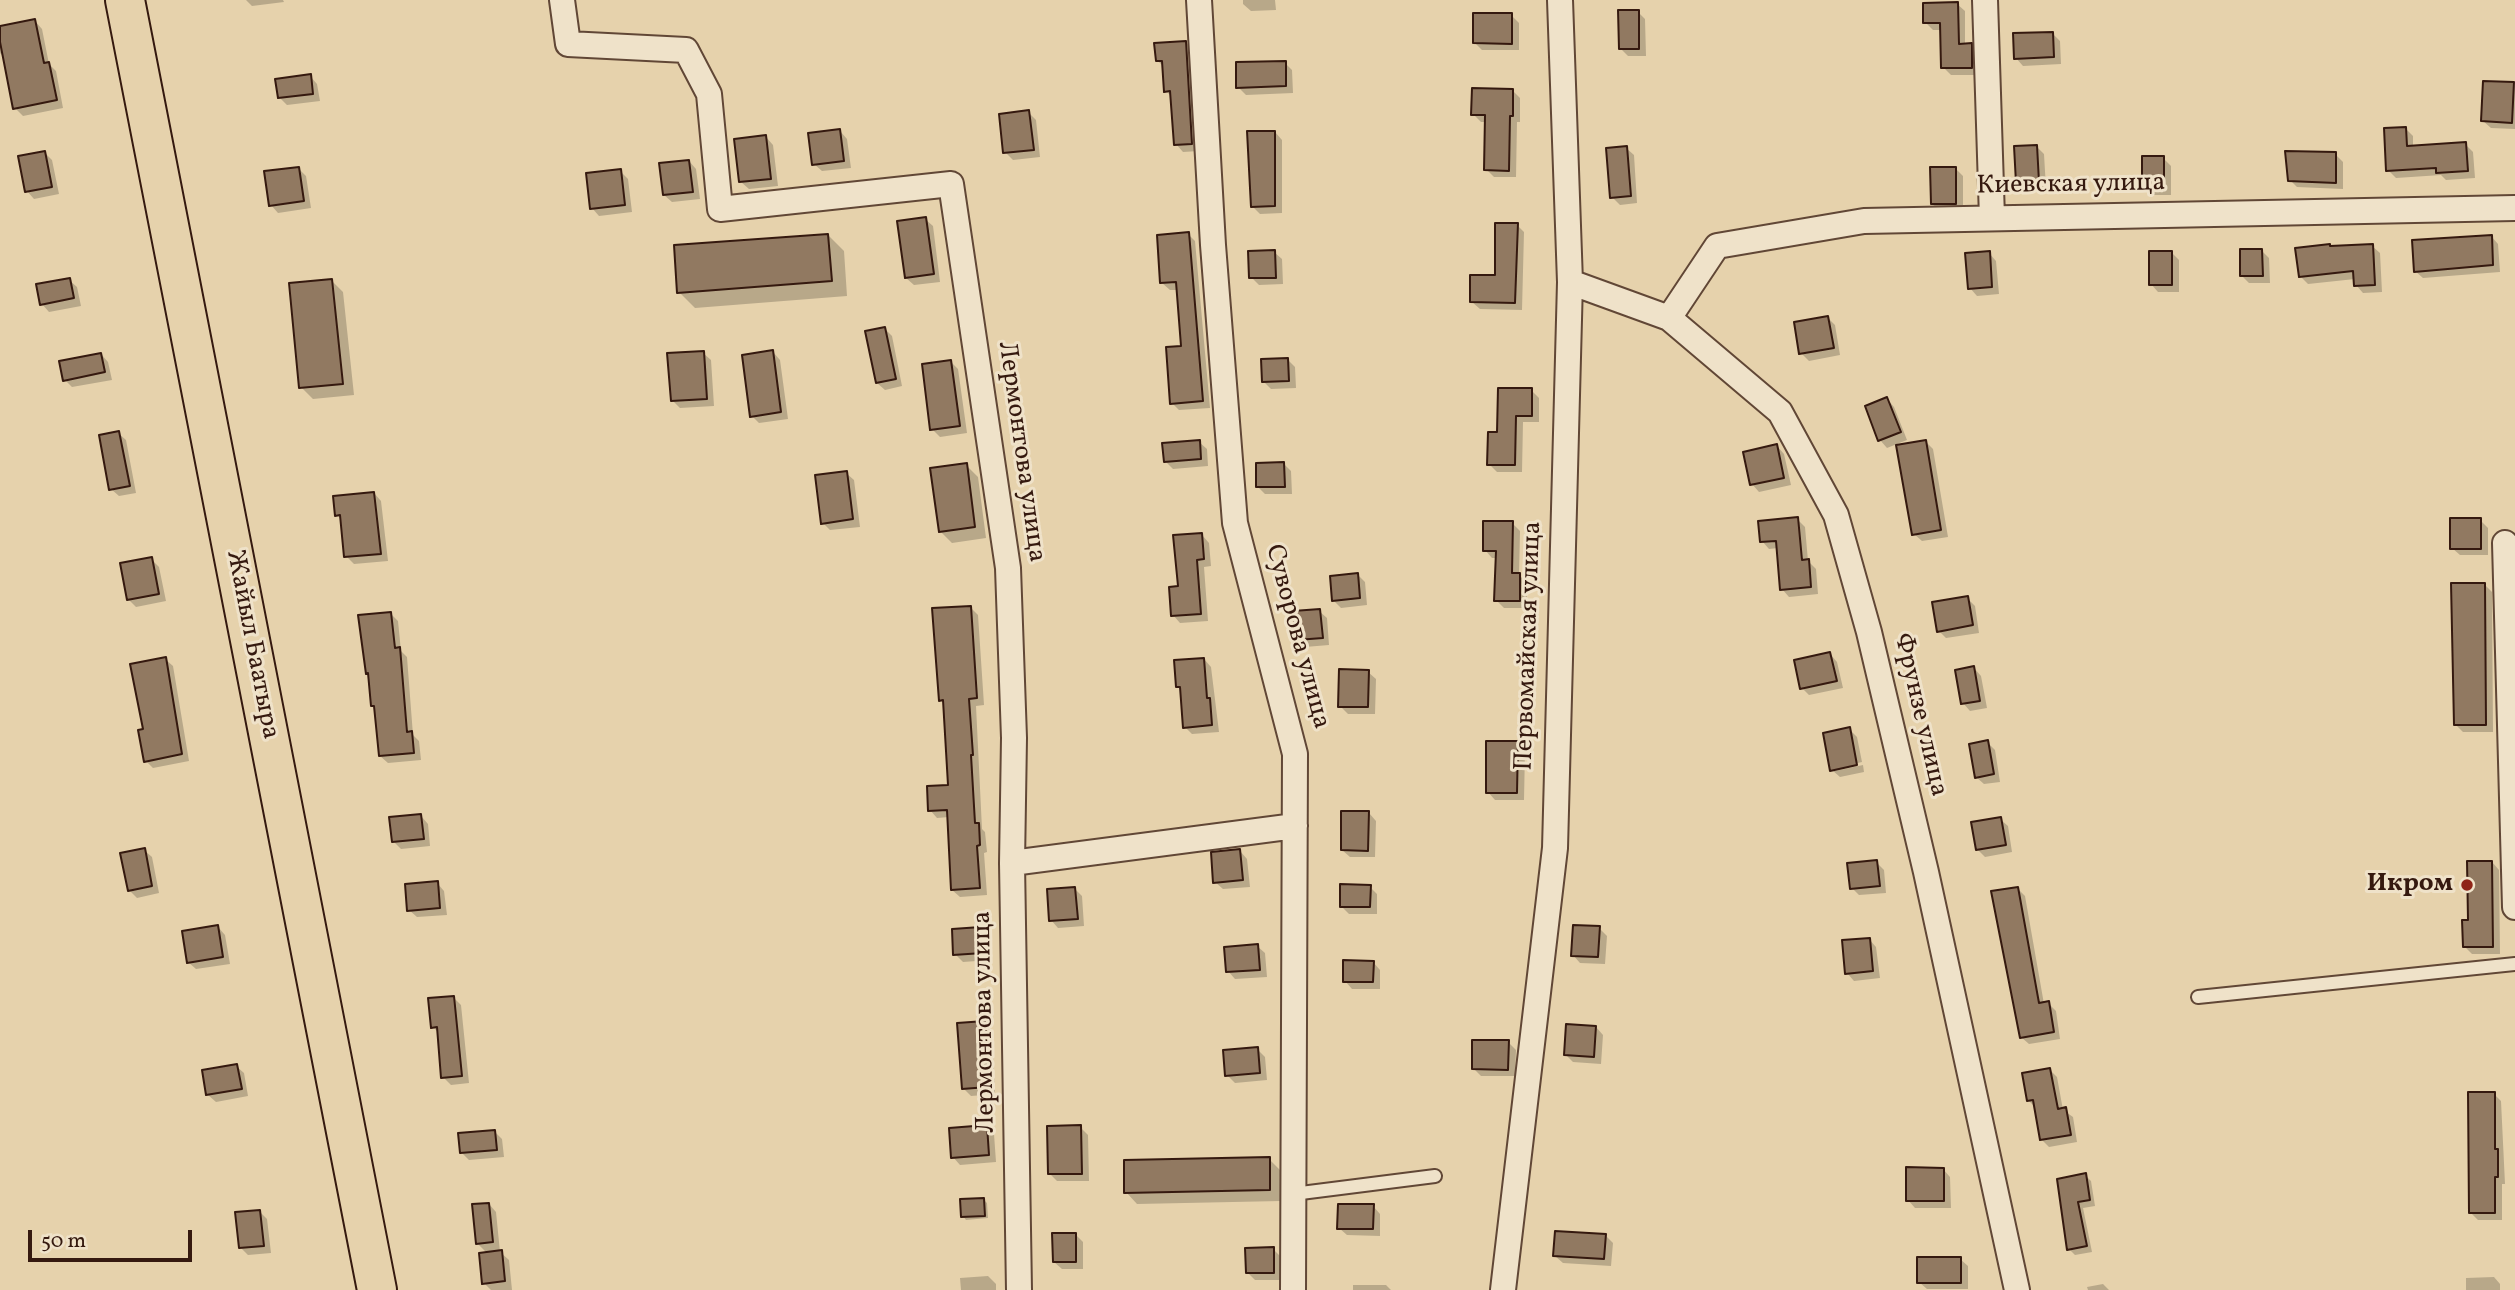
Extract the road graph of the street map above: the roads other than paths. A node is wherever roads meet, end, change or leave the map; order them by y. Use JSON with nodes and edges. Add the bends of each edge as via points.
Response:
{"nodes":[{"id":1,"x":125,"y":0,"type":"edge"},
{"id":2,"x":562,"y":0,"type":"edge"},
{"id":3,"x":1199,"y":0,"type":"edge"},
{"id":4,"x":1560,"y":0,"type":"edge"},
{"id":5,"x":1985,"y":0,"type":"edge"},
{"id":6,"x":2515,"y":208,"type":"edge"},
{"id":7,"x":1992,"y":218,"type":"junction"},
{"id":8,"x":1570,"y":282,"type":"junction"},
{"id":9,"x":1669,"y":318,"type":"junction"},
{"id":10,"x":2505,"y":543,"type":"dead end"},
{"id":11,"x":1295,"y":826,"type":"junction"},
{"id":12,"x":1012,"y":863,"type":"junction"},
{"id":13,"x":2515,"y":907,"type":"edge"},
{"id":14,"x":2515,"y":964,"type":"edge"},
{"id":15,"x":2198,"y":997,"type":"dead end"},
{"id":16,"x":1435,"y":1176,"type":"dead end"},
{"id":17,"x":1293,"y":1194,"type":"junction"},
{"id":18,"x":377,"y":1290,"type":"edge"},
{"id":19,"x":1019,"y":1290,"type":"edge"},
{"id":20,"x":1293,"y":1290,"type":"edge"},
{"id":21,"x":1503,"y":1290,"type":"edge"},
{"id":22,"x":2017,"y":1290,"type":"edge"}],
"edges":[{"from":1,"to":18,"type":"highway","name":"Жайыл Баатыра"},
{"from":2,"to":12,"type":"street","name":"Лермонтова улица","via":[[568,44],[686,50],[709,94],[720,209],[951,184],[1008,568],[1014,738]]},
{"from":3,"to":11,"type":"street","name":"Суворова улица","via":[[1235,523],[1295,754]]},
{"from":4,"to":8,"type":"street","name":"Первомайская улица"},
{"from":5,"to":7,"type":"street"},
{"from":6,"to":7,"type":"street","name":"Киевская улица"},
{"from":7,"to":9,"type":"street","name":"Киевская улица","via":[[1864,221],[1717,246]]},
{"from":8,"to":9,"type":"street","name":"Фрунзе улица"},
{"from":8,"to":21,"type":"street","name":"Первомайская улица","via":[[1555,848]]},
{"from":9,"to":22,"type":"street","name":"Фрунзе улица","via":[[1780,412],[1836,515],[1926,872]]},
{"from":10,"to":13,"type":"street"},
{"from":11,"to":12,"type":"street"},
{"from":11,"to":17,"type":"street","name":"Суворова улица"},
{"from":12,"to":19,"type":"street","name":"Лермонтова улица"},
{"from":14,"to":15,"type":"lane"},
{"from":16,"to":17,"type":"lane"},
{"from":17,"to":20,"type":"street","name":"Суворова улица"}]}
